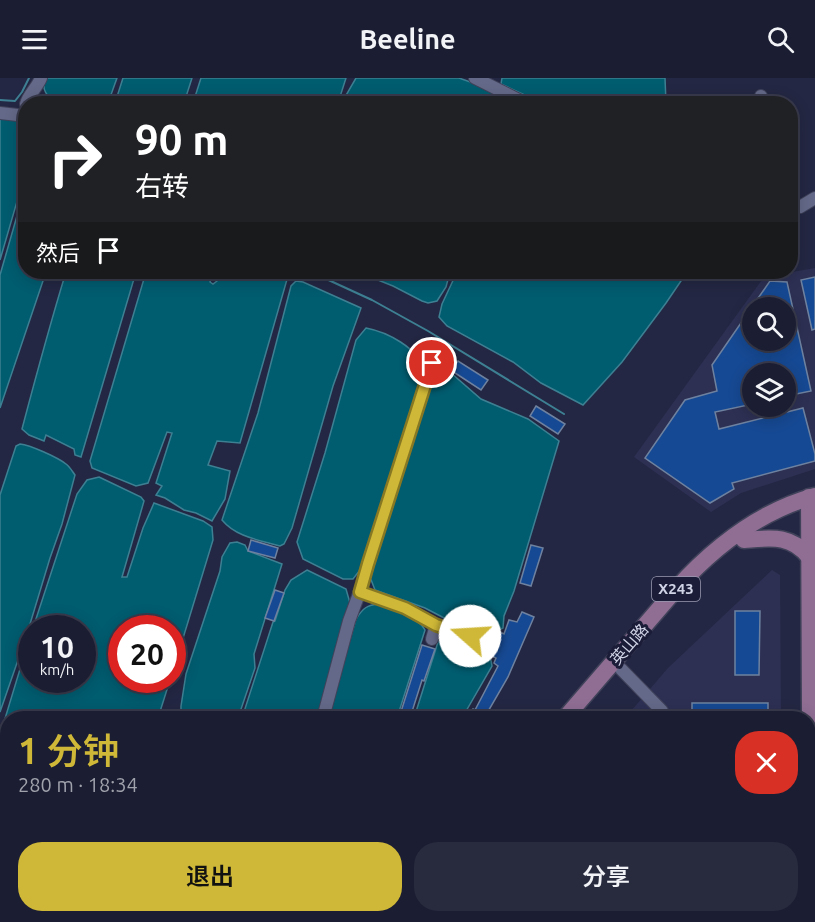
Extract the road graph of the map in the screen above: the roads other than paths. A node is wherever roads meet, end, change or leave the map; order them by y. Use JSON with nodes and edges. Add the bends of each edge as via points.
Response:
{"nodes":[{"id":1,"x":41,"y":78,"type":"edge"},
{"id":2,"x":475,"y":78,"type":"edge"},
{"id":3,"x":29,"y":96,"type":"edge"},
{"id":4,"x":511,"y":96,"type":"edge"},
{"id":5,"x":18,"y":110,"type":"edge"},
{"id":6,"x":0,"y":113,"type":"edge"},
{"id":7,"x":815,"y":198,"type":"edge"},
{"id":8,"x":798,"y":207,"type":"edge"},
{"id":9,"x":432,"y":363,"type":"dead end"},
{"id":10,"x":812,"y":502,"type":"edge"},
{"id":11,"x":744,"y":540,"type":"junction"},
{"id":12,"x":809,"y":557,"type":"junction"},
{"id":13,"x":360,"y":592,"type":"junction"},
{"id":14,"x":436,"y":625,"type":"junction"},
{"id":15,"x":432,"y":639,"type":"dead end"},
{"id":16,"x":490,"y":647,"type":"dead end"},
{"id":17,"x":621,"y":669,"type":"junction"},
{"id":18,"x":325,"y":711,"type":"edge"},
{"id":19,"x":571,"y":711,"type":"edge"},
{"id":20,"x":584,"y":711,"type":"edge"},
{"id":21,"x":662,"y":711,"type":"edge"},
{"id":22,"x":810,"y":711,"type":"edge"}],
"edges":[{"from":1,"to":3,"type":"lane"},
{"from":2,"to":4,"type":"lane"},
{"from":5,"to":6,"type":"lane"},
{"from":7,"to":8,"type":"lane"},
{"from":9,"to":13,"type":"lane"},
{"from":10,"to":11,"type":"main road","name":"英山路","number":"X243"},
{"from":10,"to":12,"type":"main road"},
{"from":10,"to":19,"type":"main road","name":"英山路","number":"X243","via":[[788,505],[762,517],[716,548],[676,588]]},
{"from":11,"to":12,"type":"main road","via":[[782,538]]},
{"from":11,"to":17,"type":"main road","name":"英山路","number":"X243","via":[[702,574]]},
{"from":12,"to":22,"type":"main road"},
{"from":13,"to":14,"type":"lane","via":[[405,608]]},
{"from":13,"to":18,"type":"lane"},
{"from":14,"to":15,"type":"lane"},
{"from":14,"to":16,"type":"lane"},
{"from":17,"to":20,"type":"main road","name":"英山路","number":"X243"},
{"from":17,"to":21,"type":"lane"}]}
